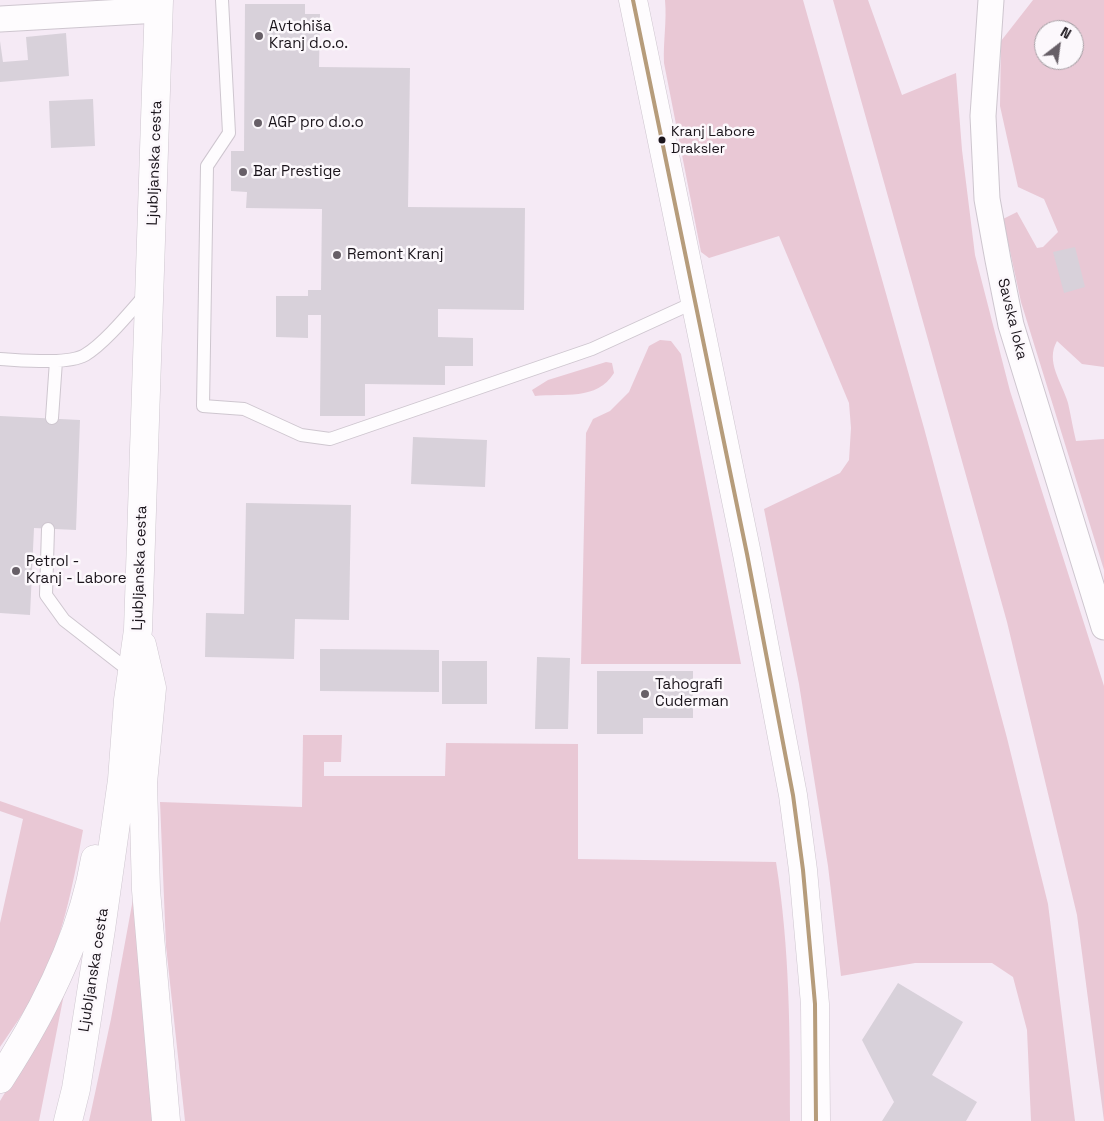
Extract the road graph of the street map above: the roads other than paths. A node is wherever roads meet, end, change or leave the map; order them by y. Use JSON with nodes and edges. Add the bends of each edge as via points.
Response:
{"nodes":[{"id":1,"x":222,"y":0,"type":"edge"},
{"id":2,"x":633,"y":0,"type":"edge"},
{"id":3,"x":992,"y":0,"type":"edge"},
{"id":4,"x":159,"y":5,"type":"edge"},
{"id":5,"x":0,"y":19,"type":"edge"},
{"id":6,"x":151,"y":288,"type":"junction"},
{"id":7,"x":695,"y":302,"type":"junction"},
{"id":8,"x":0,"y":359,"type":"edge"},
{"id":9,"x":56,"y":361,"type":"junction"},
{"id":10,"x":52,"y":418,"type":"dead end"},
{"id":11,"x":48,"y":529,"type":"dead end"},
{"id":12,"x":1104,"y":627,"type":"edge"},
{"id":13,"x":138,"y":630,"type":"junction"},
{"id":14,"x":132,"y":673,"type":"junction"},
{"id":15,"x":128,"y":700,"type":"junction"},
{"id":16,"x":0,"y":1079,"type":"edge"},
{"id":17,"x":68,"y":1121,"type":"edge"},
{"id":18,"x":166,"y":1121,"type":"edge"},
{"id":19,"x":816,"y":1121,"type":"edge"}],
"edges":[{"from":1,"to":7,"type":"lane","via":[[228,133],[207,166],[203,406],[244,409],[301,435],[330,439],[592,349]]},
{"from":2,"to":7,"type":"main road"},
{"from":3,"to":12,"type":"street","name":"Savska loka","via":[[983,116],[987,199],[1011,325]]},
{"from":4,"to":5,"type":"street","name":"Ljubljanska cesta"},
{"from":4,"to":6,"type":"main road","name":"Ljubljanska cesta"},
{"from":6,"to":9,"type":"lane","via":[[84,356]]},
{"from":6,"to":13,"type":"main road","name":"Ljubljanska cesta"},
{"from":7,"to":19,"type":"main road","via":[[793,795],[814,1004]]},
{"from":8,"to":9,"type":"lane"},
{"from":9,"to":10,"type":"lane"},
{"from":11,"to":14,"type":"lane","via":[[46,595],[64,620]]},
{"from":13,"to":14,"type":"main road","name":"Ljubljanska cesta"},
{"from":13,"to":18,"type":"main road","via":[[152,688],[143,783],[143,826],[146,899]]},
{"from":14,"to":15,"type":"main road","name":"Ljubljanska cesta"},
{"from":15,"to":16,"type":"main road","via":[[113,729],[104,762],[98,839],[88,889],[60,972],[32,1030]]},
{"from":15,"to":17,"type":"main road","name":"Ljubljanska cesta","via":[[122,780],[101,929]]}]}
